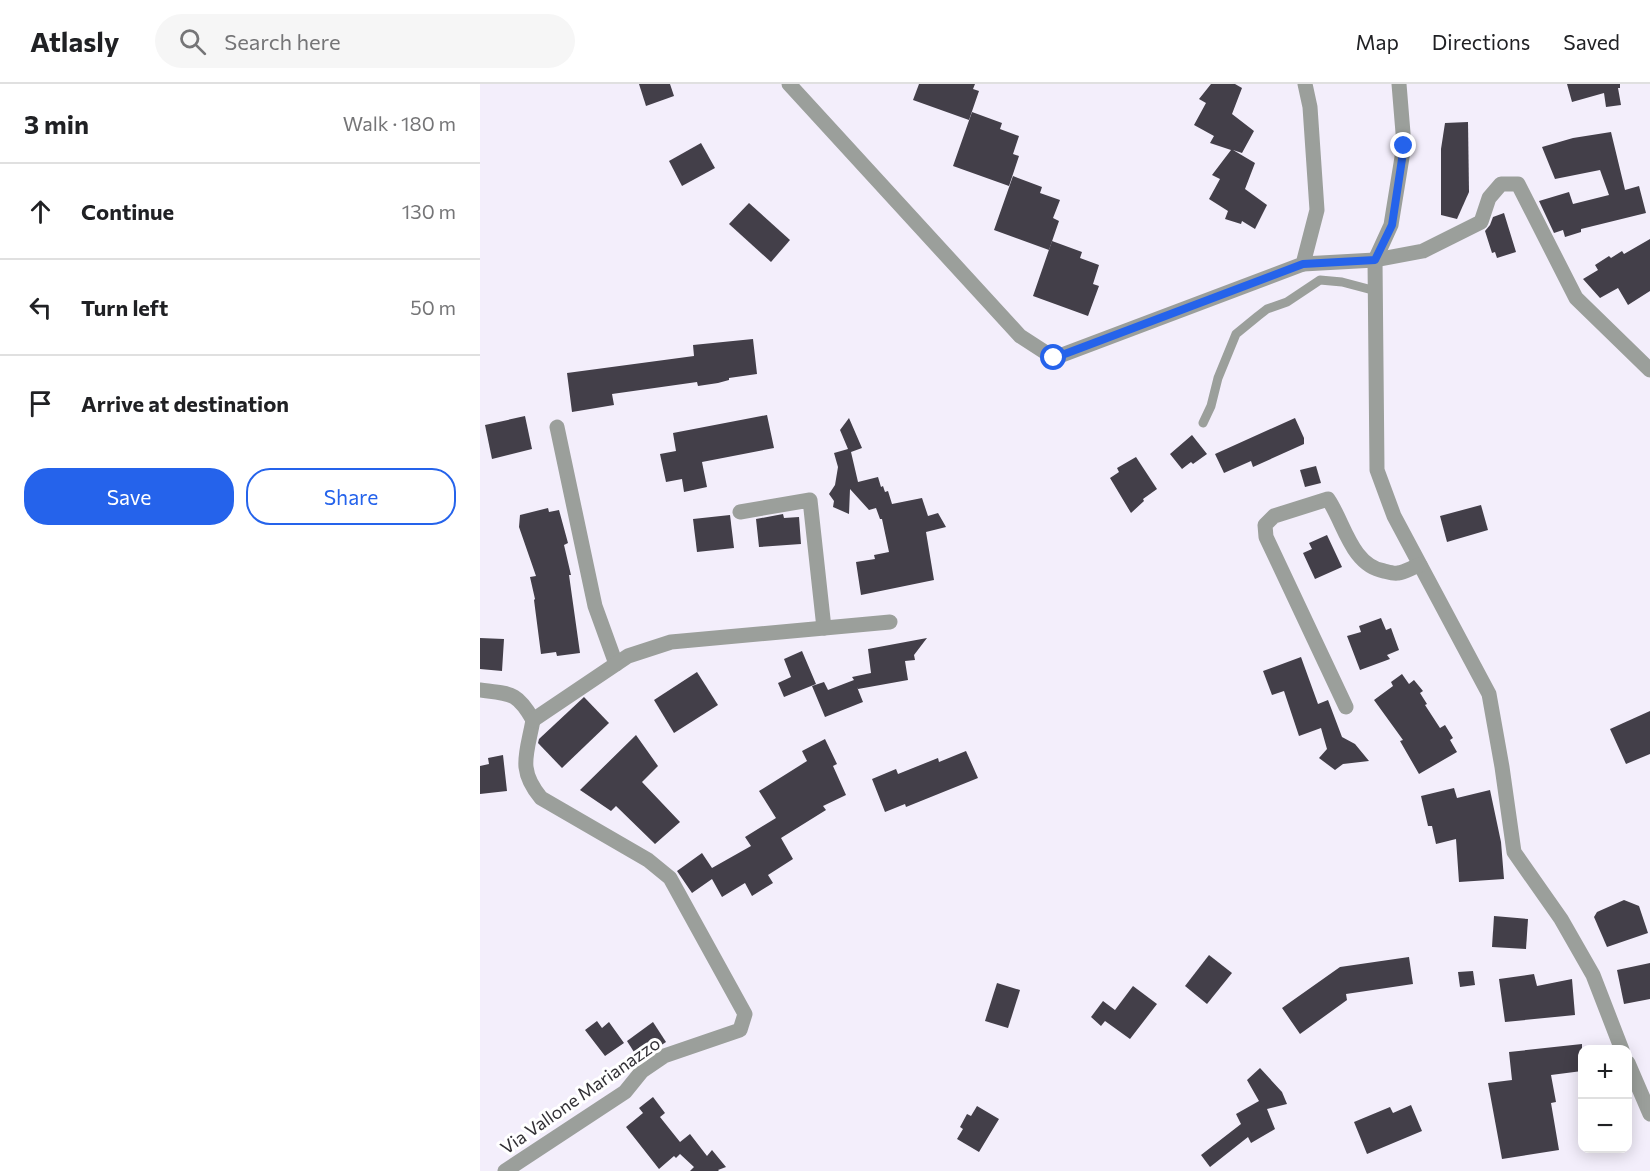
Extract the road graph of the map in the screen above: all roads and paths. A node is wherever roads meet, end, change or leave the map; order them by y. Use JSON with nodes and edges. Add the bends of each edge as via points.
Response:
{"nodes":[{"id":1,"x":789,"y":84,"type":"edge"},
{"id":2,"x":1305,"y":84,"type":"edge"},
{"id":3,"x":1398,"y":84,"type":"edge"},
{"id":4,"x":1375,"y":260,"type":"junction"},
{"id":5,"x":1303,"y":264,"type":"junction"},
{"id":6,"x":1376,"y":291,"type":"junction"},
{"id":7,"x":1650,"y":370,"type":"edge"},
{"id":8,"x":1203,"y":423,"type":"dead end"},
{"id":9,"x":557,"y":427,"type":"dead end"},
{"id":10,"x":740,"y":512,"type":"dead end"},
{"id":11,"x":1420,"y":564,"type":"junction"},
{"id":12,"x":890,"y":622,"type":"dead end"},
{"id":13,"x":824,"y":628,"type":"junction"},
{"id":14,"x":616,"y":664,"type":"junction"},
{"id":15,"x":480,"y":690,"type":"edge"},
{"id":16,"x":1346,"y":707,"type":"dead end"},
{"id":17,"x":533,"y":720,"type":"junction"},
{"id":18,"x":1620,"y":1045,"type":"edge"},
{"id":19,"x":1632,"y":1072,"type":"edge"},
{"id":20,"x":1650,"y":1114,"type":"edge"},
{"id":21,"x":505,"y":1171,"type":"edge"}],
"edges":[{"from":1,"to":5,"type":"street","via":[[1020,336],[1054,358]]},
{"from":2,"to":5,"type":"street","via":[[1317,210]]},
{"from":3,"to":4,"type":"street","via":[[1404,146],[1392,225]]},
{"from":4,"to":5,"type":"street"},
{"from":4,"to":6,"type":"street"},
{"from":4,"to":7,"type":"street","via":[[1423,251],[1481,222],[1489,198],[1501,184],[1518,184],[1576,298]]},
{"from":6,"to":8,"type":"lane","via":[[1320,280],[1287,302],[1267,309],[1236,334]]},
{"from":6,"to":11,"type":"street","via":[[1377,470]]},
{"from":9,"to":14,"type":"street","via":[[596,606]]},
{"from":10,"to":13,"type":"street","via":[[810,500]]},
{"from":11,"to":16,"type":"street","via":[[1396,574],[1365,563],[1328,499],[1274,516],[1265,525],[1266,537]]},
{"from":11,"to":18,"type":"street","via":[[1489,694],[1514,852],[1561,919],[1593,975]]},
{"from":12,"to":13,"type":"street"},
{"from":13,"to":14,"type":"street","via":[[671,642]]},
{"from":14,"to":17,"type":"street"},
{"from":15,"to":17,"type":"street","via":[[509,694],[524,703]]},
{"from":17,"to":21,"type":"street","name":"Via Vallone Marianazzo","via":[[524,765],[530,785],[541,798],[648,860],[669,878],[745,1014],[740,1030],[664,1056],[642,1071],[625,1092]]},
{"from":19,"to":20,"type":"street"}]}
